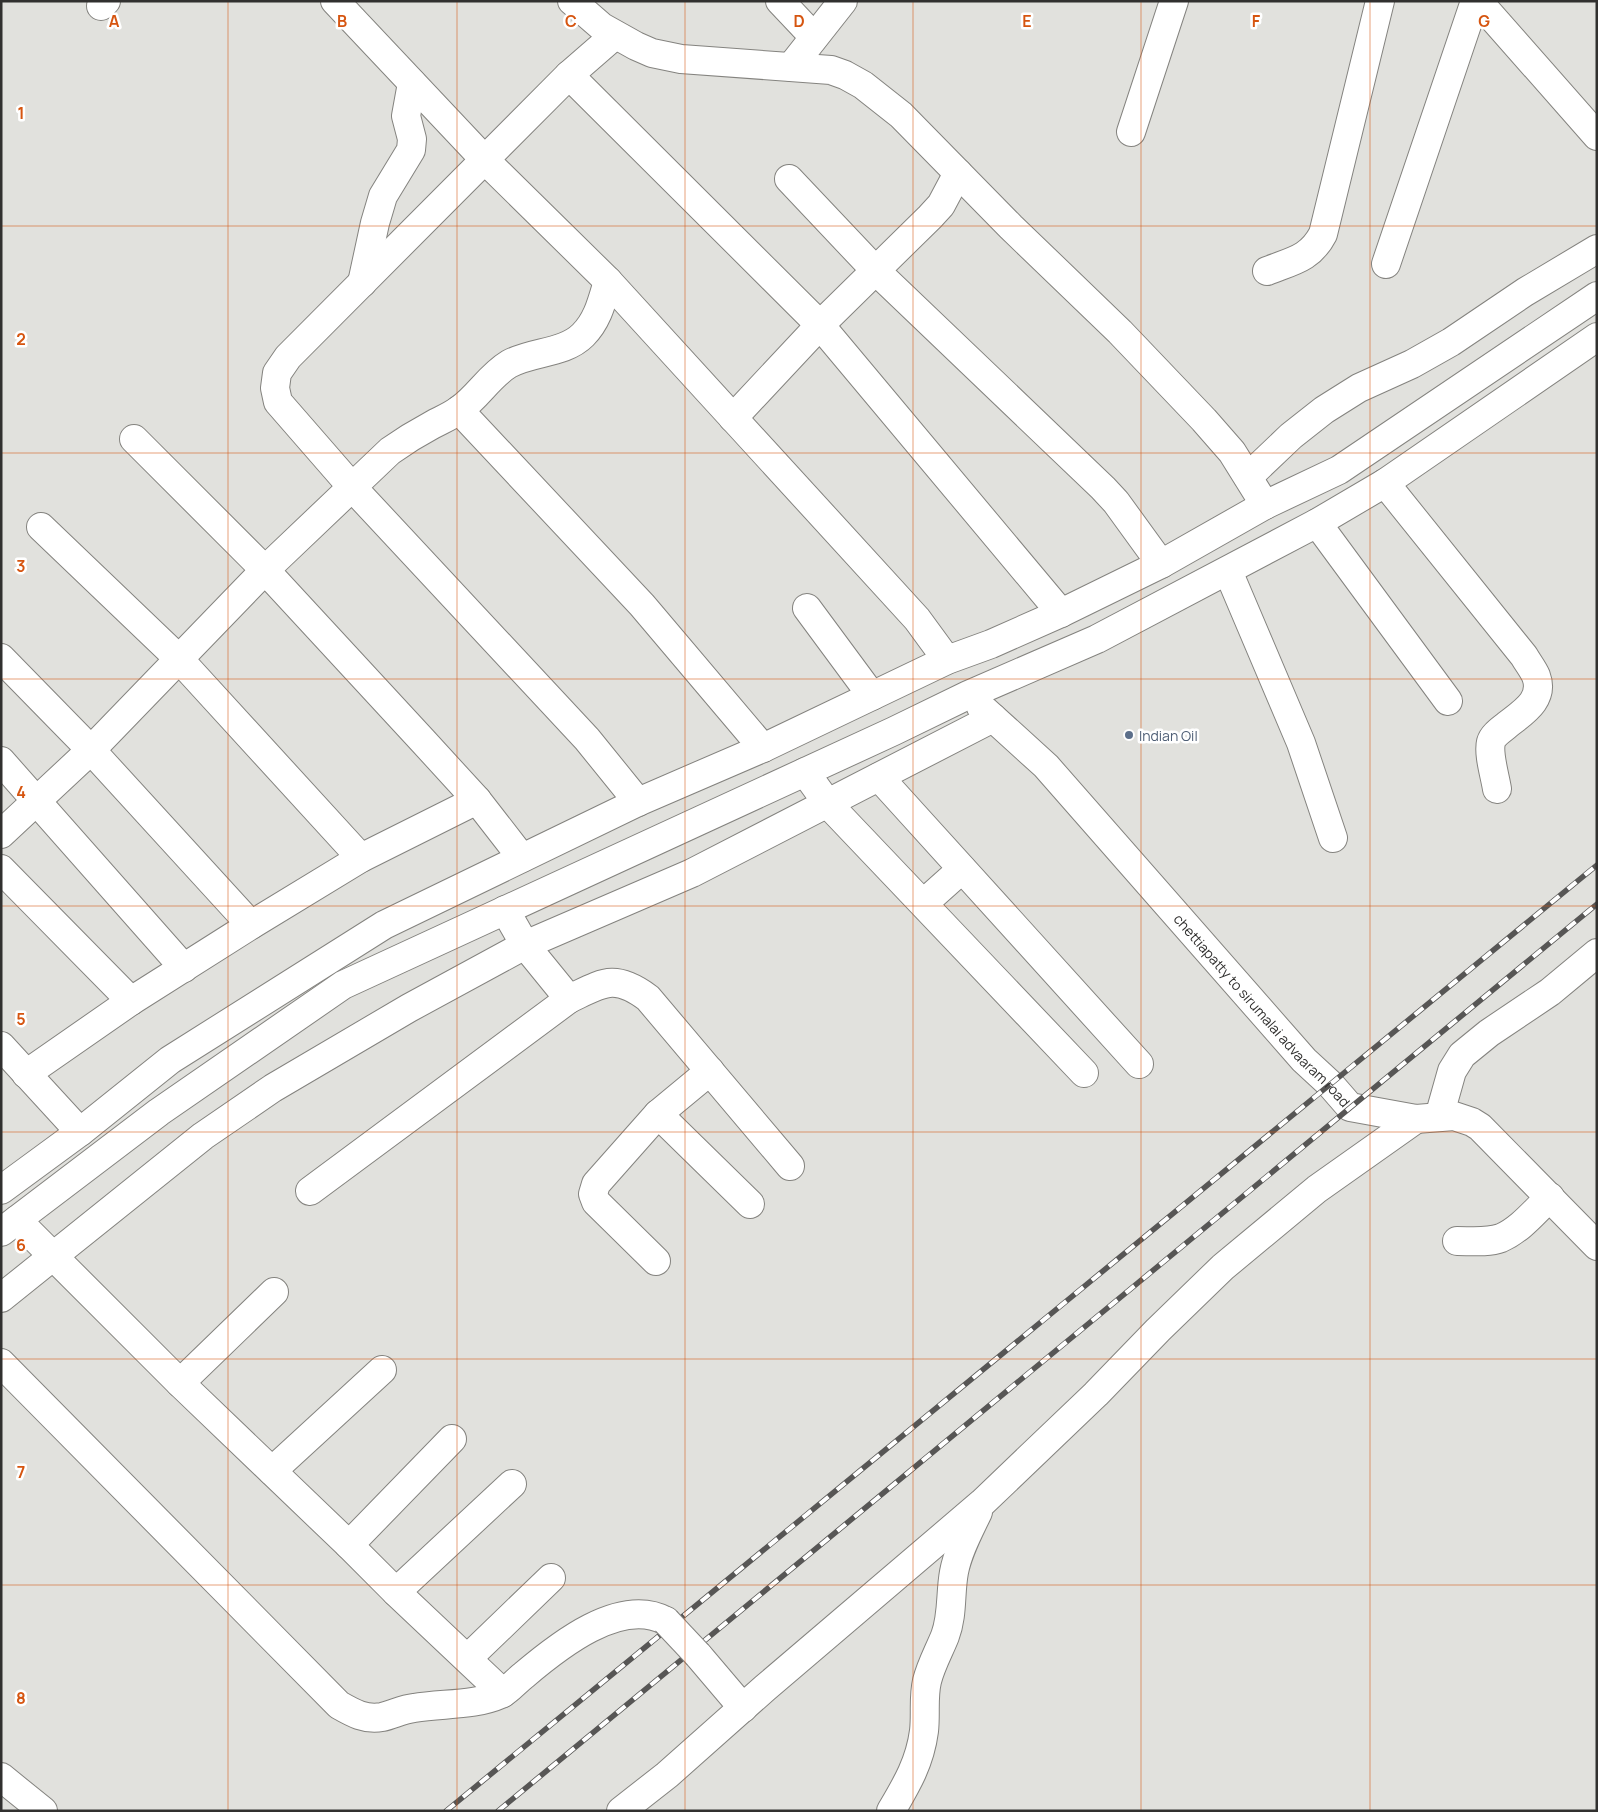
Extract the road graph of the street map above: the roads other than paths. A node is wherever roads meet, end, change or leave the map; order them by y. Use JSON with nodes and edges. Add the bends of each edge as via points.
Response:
{"nodes":[{"id":1,"x":572,"y":1,"type":"edge"},
{"id":2,"x":780,"y":1,"type":"edge"},
{"id":3,"x":843,"y":1,"type":"edge"},
{"id":4,"x":1174,"y":1,"type":"edge"},
{"id":5,"x":1380,"y":1,"type":"edge"},
{"id":6,"x":1477,"y":1,"type":"edge"},
{"id":7,"x":344,"y":4,"type":"edge"},
{"id":8,"x":615,"y":35,"type":"junction"},
{"id":9,"x":814,"y":37,"type":"junction"},
{"id":10,"x":791,"y":67,"type":"junction"},
{"id":11,"x":569,"y":76,"type":"junction"},
{"id":12,"x":412,"y":83,"type":"junction"},
{"id":13,"x":1131,"y":132,"type":"dead end"},
{"id":14,"x":1597,"y":136,"type":"edge"},
{"id":15,"x":484,"y":159,"type":"junction"},
{"id":16,"x":958,"y":173,"type":"junction"},
{"id":17,"x":789,"y":179,"type":"dead end"},
{"id":18,"x":1597,"y":249,"type":"edge"},
{"id":19,"x":1386,"y":264,"type":"dead end"},
{"id":20,"x":876,"y":270,"type":"junction"},
{"id":21,"x":1267,"y":271,"type":"dead end"},
{"id":22,"x":608,"y":281,"type":"junction"},
{"id":23,"x":362,"y":283,"type":"junction"},
{"id":24,"x":1597,"y":296,"type":"edge"},
{"id":25,"x":820,"y":325,"type":"junction"},
{"id":26,"x":1597,"y":337,"type":"edge"},
{"id":27,"x":459,"y":410,"type":"junction"},
{"id":28,"x":732,"y":418,"type":"junction"},
{"id":29,"x":134,"y":439,"type":"dead end"},
{"id":30,"x":1248,"y":477,"type":"junction"},
{"id":31,"x":1385,"y":483,"type":"junction"},
{"id":32,"x":352,"y":487,"type":"junction"},
{"id":33,"x":1265,"y":505,"type":"junction"},
{"id":34,"x":1317,"y":523,"type":"junction"},
{"id":35,"x":41,"y":527,"type":"dead end"},
{"id":36,"x":1161,"y":564,"type":"junction"},
{"id":37,"x":265,"y":570,"type":"junction"},
{"id":38,"x":1228,"y":571,"type":"junction"},
{"id":39,"x":807,"y":608,"type":"dead end"},
{"id":40,"x":1060,"y":614,"type":"junction"},
{"id":41,"x":1,"y":658,"type":"edge"},
{"id":42,"x":179,"y":659,"type":"junction"},
{"id":43,"x":947,"y":660,"type":"junction"},
{"id":44,"x":968,"y":695,"type":"junction"},
{"id":45,"x":872,"y":696,"type":"junction"},
{"id":46,"x":1448,"y":701,"type":"dead end"},
{"id":47,"x":993,"y":718,"type":"junction"},
{"id":48,"x":763,"y":748,"type":"junction"},
{"id":49,"x":91,"y":750,"type":"junction"},
{"id":50,"x":1,"y":761,"type":"edge"},
{"id":51,"x":805,"y":772,"type":"junction"},
{"id":52,"x":879,"y":777,"type":"junction"},
{"id":53,"x":1497,"y":789,"type":"dead end"},
{"id":54,"x":37,"y":800,"type":"junction"},
{"id":55,"x":477,"y":800,"type":"junction"},
{"id":56,"x":638,"y":802,"type":"junction"},
{"id":57,"x":828,"y":804,"type":"junction"},
{"id":58,"x":1,"y":834,"type":"edge"},
{"id":59,"x":1333,"y":838,"type":"dead end"},
{"id":60,"x":361,"y":858,"type":"junction"},
{"id":61,"x":522,"y":858,"type":"junction"},
{"id":62,"x":1,"y":869,"type":"edge"},
{"id":63,"x":962,"y":869,"type":"junction"},
{"id":64,"x":924,"y":903,"type":"junction"},
{"id":65,"x":505,"y":910,"type":"junction"},
{"id":66,"x":251,"y":924,"type":"junction"},
{"id":67,"x":525,"y":945,"type":"junction"},
{"id":68,"x":1597,"y":953,"type":"edge"},
{"id":69,"x":184,"y":968,"type":"junction"},
{"id":70,"x":569,"y":999,"type":"junction"},
{"id":71,"x":131,"y":1001,"type":"junction"},
{"id":72,"x":1,"y":1046,"type":"edge"},
{"id":73,"x":1139,"y":1064,"type":"dead end"},
{"id":74,"x":710,"y":1071,"type":"junction"},
{"id":75,"x":1084,"y":1073,"type":"dead end"},
{"id":76,"x":26,"y":1074,"type":"junction"},
{"id":77,"x":658,"y":1114,"type":"junction"},
{"id":78,"x":1428,"y":1118,"type":"junction"},
{"id":79,"x":80,"y":1132,"type":"junction"},
{"id":80,"x":790,"y":1166,"type":"dead end"},
{"id":81,"x":1,"y":1190,"type":"edge"},
{"id":82,"x":310,"y":1191,"type":"dead end"},
{"id":83,"x":1550,"y":1198,"type":"junction"},
{"id":84,"x":750,"y":1204,"type":"dead end"},
{"id":85,"x":9,"y":1226,"type":"edge"},
{"id":86,"x":1457,"y":1241,"type":"dead end"},
{"id":87,"x":1597,"y":1246,"type":"edge"},
{"id":88,"x":54,"y":1256,"type":"junction"},
{"id":89,"x":656,"y":1261,"type":"dead end"},
{"id":90,"x":274,"y":1292,"type":"dead end"},
{"id":91,"x":1,"y":1298,"type":"edge"},
{"id":92,"x":1,"y":1363,"type":"edge"},
{"id":93,"x":382,"y":1370,"type":"dead end"},
{"id":94,"x":180,"y":1383,"type":"junction"},
{"id":95,"x":452,"y":1439,"type":"dead end"},
{"id":96,"x":272,"y":1471,"type":"junction"},
{"id":97,"x":512,"y":1484,"type":"dead end"},
{"id":98,"x":982,"y":1503,"type":"junction"},
{"id":99,"x":349,"y":1545,"type":"junction"},
{"id":100,"x":551,"y":1578,"type":"dead end"},
{"id":101,"x":396,"y":1592,"type":"junction"},
{"id":102,"x":468,"y":1658,"type":"junction"},
{"id":103,"x":503,"y":1693,"type":"junction"},
{"id":104,"x":743,"y":1708,"type":"junction"},
{"id":105,"x":1,"y":1777,"type":"edge"},
{"id":106,"x":43,"y":1811,"type":"edge"},
{"id":107,"x":621,"y":1811,"type":"edge"},
{"id":108,"x":891,"y":1811,"type":"edge"}],
"edges":[{"from":1,"to":8,"type":"main road"},
{"from":2,"to":9,"type":"main road"},
{"from":3,"to":9,"type":"main road"},
{"from":4,"to":13,"type":"main road"},
{"from":5,"to":21,"type":"main road","via":[[1323,234],[1307,255]]},
{"from":6,"to":14,"type":"main road"},
{"from":6,"to":19,"type":"main road"},
{"from":7,"to":12,"type":"main road"},
{"from":8,"to":10,"type":"main road","via":[[652,53],[681,59]]},
{"from":8,"to":11,"type":"main road"},
{"from":9,"to":10,"type":"main road"},
{"from":10,"to":16,"type":"main road","via":[[830,70],[863,85],[901,116]]},
{"from":11,"to":15,"type":"main road"},
{"from":11,"to":25,"type":"main road"},
{"from":12,"to":15,"type":"main road"},
{"from":12,"to":23,"type":"main road","via":[[406,116],[413,144],[383,196]]},
{"from":15,"to":22,"type":"main road"},
{"from":15,"to":23,"type":"main road"},
{"from":16,"to":20,"type":"main road","via":[[941,205]]},
{"from":16,"to":30,"type":"main road","via":[[1191,406],[1232,452]]},
{"from":17,"to":20,"type":"main road"},
{"from":18,"to":30,"type":"main road","via":[[1451,342],[1359,388],[1324,410]]},
{"from":20,"to":25,"type":"main road"},
{"from":20,"to":36,"type":"main road","via":[[1103,488]]},
{"from":22,"to":27,"type":"main road","via":[[591,326],[573,344],[510,363]]},
{"from":22,"to":28,"type":"main road"},
{"from":23,"to":32,"type":"main road","via":[[288,357],[277,373],[275,388],[278,402]]},
{"from":24,"to":33,"type":"main road","via":[[1339,470]]},
{"from":25,"to":28,"type":"main road"},
{"from":25,"to":40,"type":"main road"},
{"from":26,"to":31,"type":"main road"},
{"from":27,"to":32,"type":"main road","via":[[390,451]]},
{"from":27,"to":48,"type":"main road","via":[[642,605]]},
{"from":28,"to":43,"type":"main road","via":[[918,619]]},
{"from":29,"to":37,"type":"main road"},
{"from":30,"to":33,"type":"main road"},
{"from":31,"to":34,"type":"main road"},
{"from":31,"to":53,"type":"main road","via":[[1524,656],[1536,677],[1539,689],[1535,700],[1492,741],[1490,750]]},
{"from":32,"to":37,"type":"main road"},
{"from":32,"to":56,"type":"main road","via":[[587,739]]},
{"from":33,"to":36,"type":"main road"},
{"from":34,"to":38,"type":"main road"},
{"from":34,"to":46,"type":"main road"},
{"from":35,"to":42,"type":"main road"},
{"from":36,"to":40,"type":"main road"},
{"from":37,"to":42,"type":"main road"},
{"from":37,"to":55,"type":"main road"},
{"from":38,"to":44,"type":"main road","via":[[1097,639]]},
{"from":38,"to":59,"type":"main road","via":[[1301,742]]},
{"from":39,"to":45,"type":"main road"},
{"from":40,"to":43,"type":"main road"},
{"from":41,"to":49,"type":"main road"},
{"from":42,"to":49,"type":"main road"},
{"from":42,"to":60,"type":"main road"},
{"from":43,"to":45,"type":"main road"},
{"from":44,"to":47,"type":"main road","name":"chettiapatty to sirumalai advaaram road"},
{"from":44,"to":51,"type":"main road"},
{"from":45,"to":48,"type":"main road"},
{"from":47,"to":52,"type":"main road"},
{"from":47,"to":78,"type":"main road","name":"chettiapatty to sirumalai advaaram road","via":[[1046,766],[1304,1060],[1350,1107]]},
{"from":48,"to":56,"type":"main road"},
{"from":49,"to":54,"type":"main road"},
{"from":49,"to":66,"type":"main road"},
{"from":50,"to":54,"type":"main road"},
{"from":51,"to":57,"type":"main road"},
{"from":51,"to":65,"type":"main road"},
{"from":52,"to":57,"type":"main road"},
{"from":52,"to":63,"type":"main road"},
{"from":54,"to":58,"type":"main road"},
{"from":54,"to":69,"type":"main road"},
{"from":55,"to":60,"type":"main road"},
{"from":55,"to":61,"type":"main road"},
{"from":56,"to":61,"type":"main road"},
{"from":57,"to":64,"type":"main road"},
{"from":57,"to":67,"type":"main road","via":[[692,873]]},
{"from":60,"to":66,"type":"main road"},
{"from":61,"to":79,"type":"main road","via":[[384,925],[170,1060]]},
{"from":62,"to":71,"type":"main road"},
{"from":63,"to":64,"type":"main road"},
{"from":63,"to":73,"type":"main road"},
{"from":64,"to":75,"type":"main road"},
{"from":65,"to":67,"type":"main road"},
{"from":65,"to":85,"type":"main road","via":[[344,985],[159,1112]]},
{"from":66,"to":69,"type":"main road"},
{"from":67,"to":70,"type":"main road"},
{"from":67,"to":88,"type":"main road","via":[[273,1088],[203,1136]]},
{"from":68,"to":78,"type":"main road","via":[[1550,992],[1462,1055]]},
{"from":69,"to":71,"type":"main road"},
{"from":70,"to":74,"type":"main road","via":[[605,983],[618,982],[636,988]]},
{"from":70,"to":82,"type":"main road"},
{"from":71,"to":76,"type":"main road"},
{"from":72,"to":76,"type":"main road"},
{"from":74,"to":77,"type":"main road"},
{"from":74,"to":80,"type":"main road"},
{"from":76,"to":79,"type":"main road"},
{"from":77,"to":84,"type":"main road"},
{"from":77,"to":89,"type":"main road","via":[[596,1184],[593,1194],[596,1202]]},
{"from":78,"to":83,"type":"main road","name":"chettiapatty to sirumalai advaaram road","via":[[1454,1116],[1480,1127]]},
{"from":78,"to":98,"type":"main road","via":[[1317,1190],[1223,1267]]},
{"from":79,"to":81,"type":"main road"},
{"from":83,"to":86,"type":"main road","via":[[1514,1231],[1500,1238]]},
{"from":83,"to":87,"type":"main road","name":"chettiapatty to sirumalai advaaram road"},
{"from":85,"to":88,"type":"main road"},
{"from":88,"to":91,"type":"main road"},
{"from":88,"to":94,"type":"main road"},
{"from":90,"to":94,"type":"main road"},
{"from":92,"to":103,"type":"main road","via":[[339,1705],[365,1718],[382,1717],[415,1707],[487,1700]]},
{"from":93,"to":96,"type":"main road"},
{"from":94,"to":96,"type":"main road"},
{"from":95,"to":99,"type":"main road"},
{"from":96,"to":99,"type":"main road"},
{"from":97,"to":101,"type":"main road"},
{"from":98,"to":104,"type":"main road"},
{"from":98,"to":108,"type":"main road","via":[[954,1570],[950,1618],[926,1683],[919,1757]]},
{"from":99,"to":101,"type":"main road"},
{"from":100,"to":102,"type":"main road"},
{"from":101,"to":102,"type":"main road"},
{"from":102,"to":103,"type":"main road"},
{"from":103,"to":104,"type":"main road","bridge":true,"via":[[566,1641],[606,1620],[650,1615],[666,1621]]},
{"from":104,"to":107,"type":"main road"},
{"from":105,"to":106,"type":"main road"}]}
